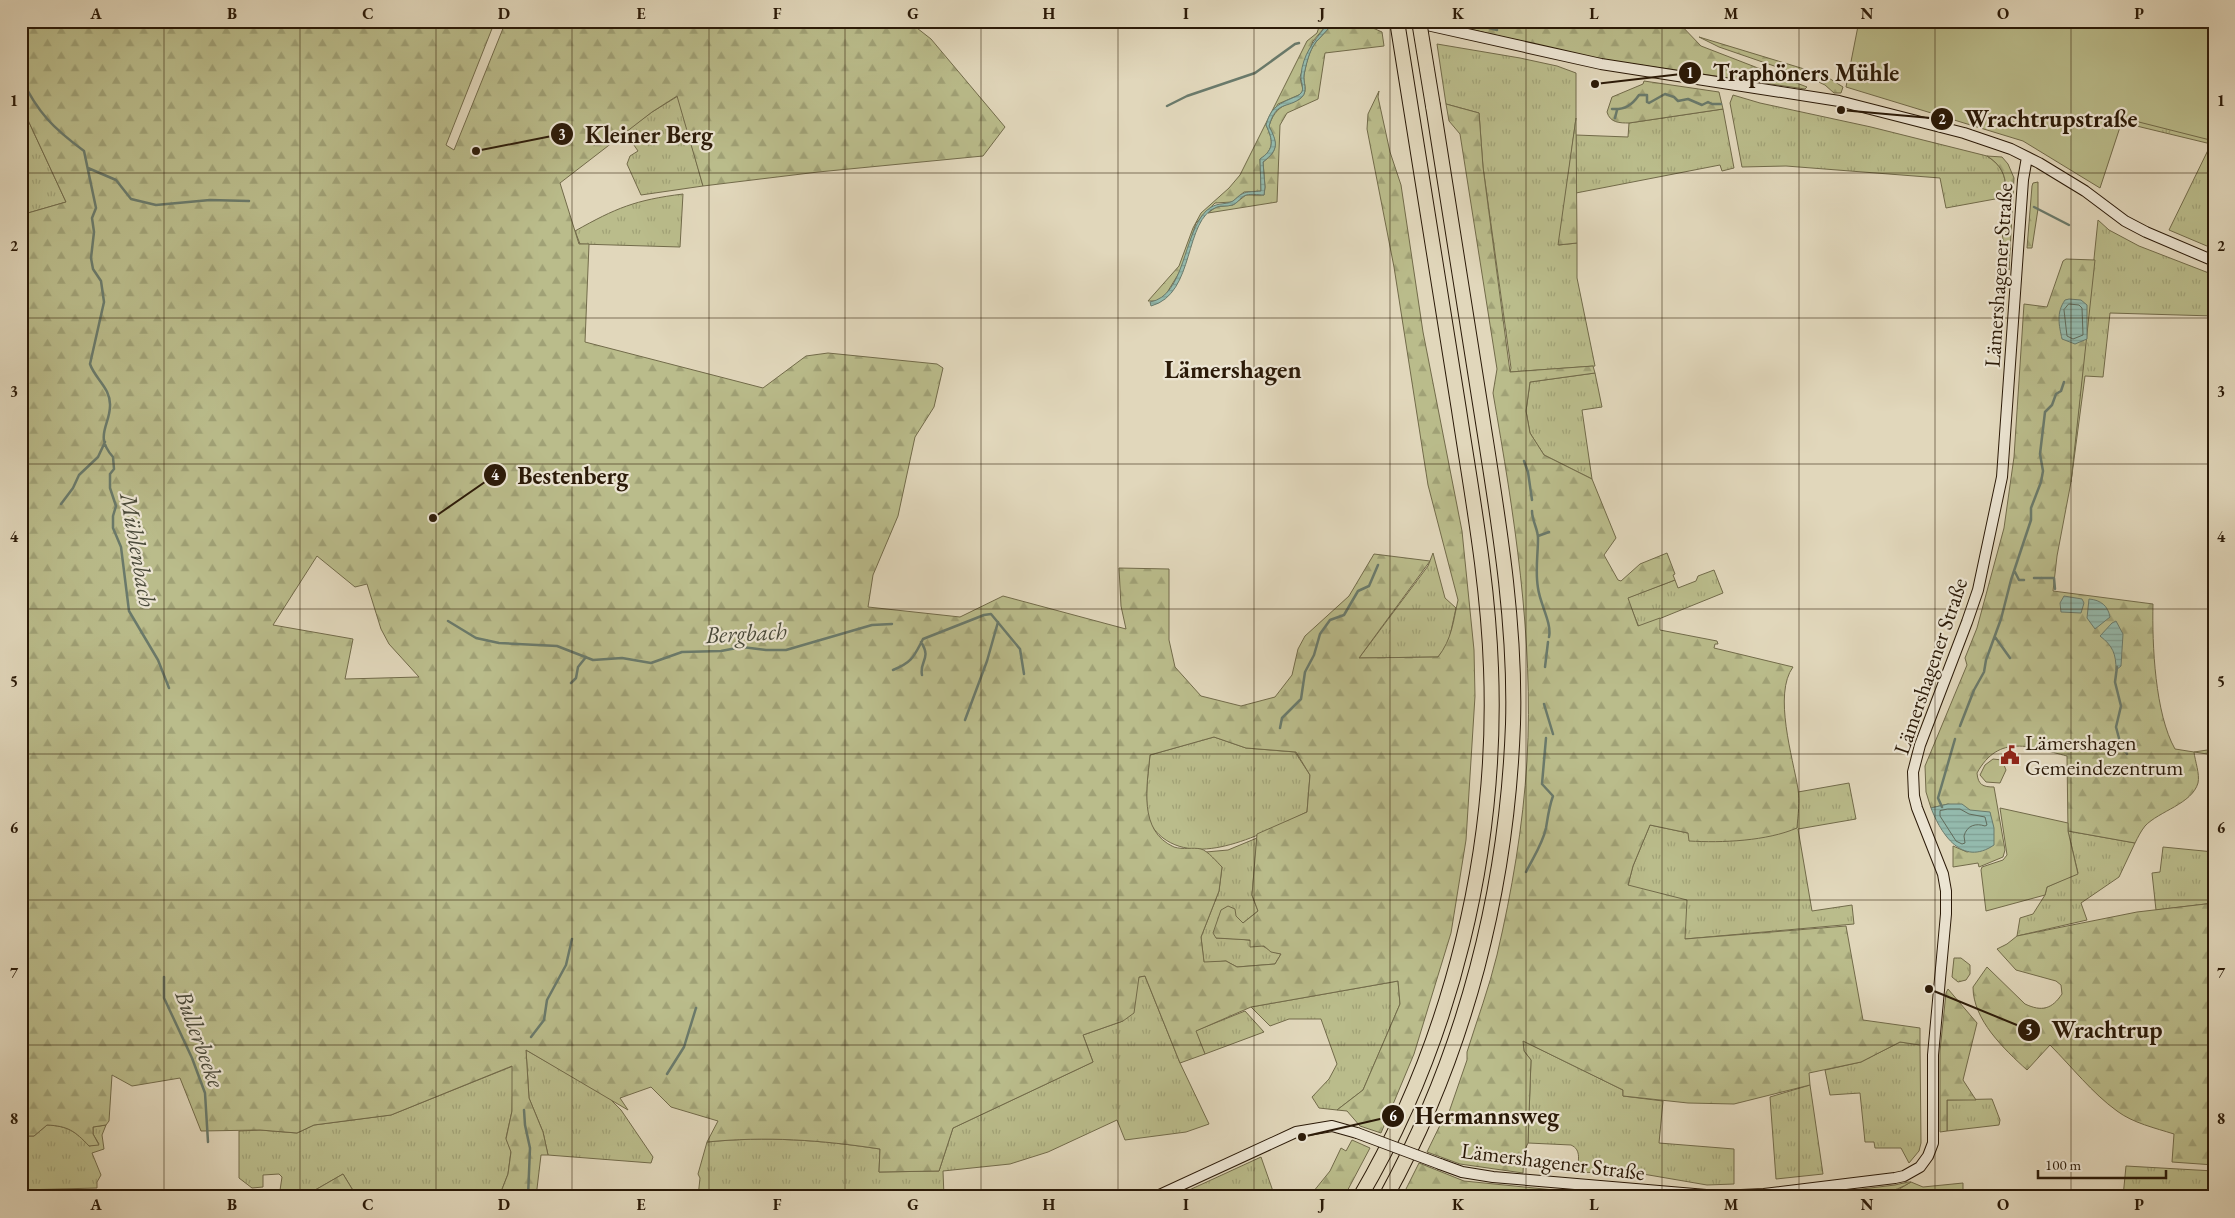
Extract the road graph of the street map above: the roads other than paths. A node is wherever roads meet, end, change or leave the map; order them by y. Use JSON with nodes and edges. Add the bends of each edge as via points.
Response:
{"nodes":[{"id":1,"x":1397,"y":21,"type":"edge"},
{"id":2,"x":1409,"y":21,"type":"edge"},
{"id":3,"x":1419,"y":21,"type":"edge"},
{"id":4,"x":2027,"y":157,"type":"junction"},
{"id":5,"x":2214,"y":261,"type":"edge"},
{"id":6,"x":1155,"y":1197,"type":"edge"},
{"id":7,"x":1360,"y":1197,"type":"edge"},
{"id":8,"x":1386,"y":1197,"type":"edge"}],
"edges":[{"from":1,"to":7,"type":"highway","via":[[1484,580],[1491,671],[1490,762],[1472,898],[1446,1002],[1396,1130]]},
{"from":2,"to":4,"type":"main road","via":[[1601,64],[1839,101],[1964,133]]},
{"from":3,"to":8,"type":"highway","bridge":true,"via":[[1504,560],[1513,722],[1498,880],[1484,948],[1464,1017],[1437,1089]]},
{"from":4,"to":5,"type":"main road","via":[[2070,181],[2125,221]]},
{"from":4,"to":6,"type":"main road","name":"Lämershagener Straße","bridge":true,"via":[[2002,477],[1978,590],[1913,772],[1914,796],[1943,874],[1946,900],[1933,1055],[1933,1143],[1926,1161],[1913,1172],[1895,1178],[1764,1194],[1718,1196],[1462,1172],[1332,1126],[1296,1132]]}]}
